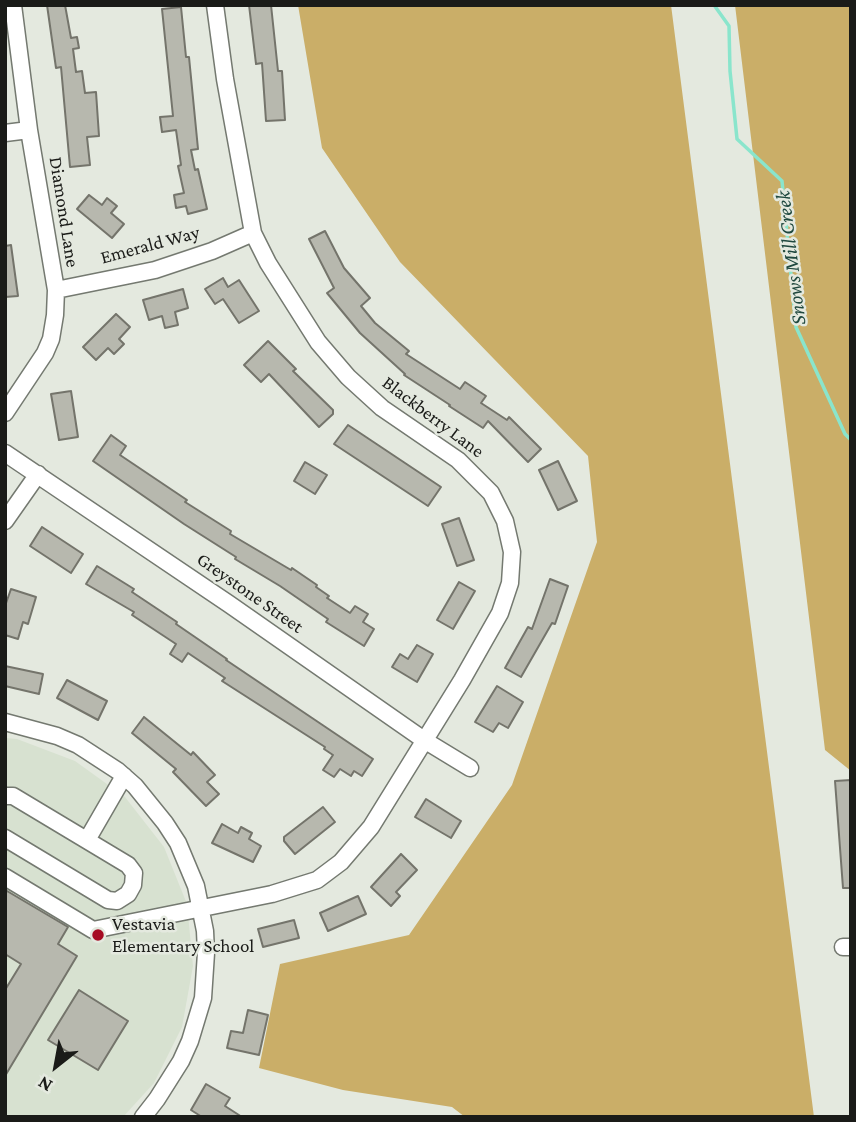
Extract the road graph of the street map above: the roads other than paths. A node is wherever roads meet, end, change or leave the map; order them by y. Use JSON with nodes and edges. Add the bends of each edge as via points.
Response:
{"nodes":[{"id":1,"x":13,"y":5,"type":"edge"},
{"id":2,"x":215,"y":5,"type":"edge"},
{"id":3,"x":29,"y":130,"type":"junction"},
{"id":4,"x":5,"y":133,"type":"edge"},
{"id":5,"x":253,"y":233,"type":"junction"},
{"id":6,"x":55,"y":290,"type":"junction"},
{"id":7,"x":5,"y":413,"type":"edge"},
{"id":8,"x":5,"y":453,"type":"edge"},
{"id":9,"x":38,"y":474,"type":"junction"},
{"id":10,"x":5,"y":521,"type":"edge"},
{"id":11,"x":5,"y":722,"type":"edge"},
{"id":12,"x":424,"y":740,"type":"junction"},
{"id":13,"x":470,"y":768,"type":"dead end"},
{"id":14,"x":124,"y":776,"type":"junction"},
{"id":15,"x":5,"y":796,"type":"edge"},
{"id":16,"x":5,"y":838,"type":"edge"},
{"id":17,"x":87,"y":840,"type":"junction"},
{"id":18,"x":5,"y":877,"type":"edge"},
{"id":19,"x":202,"y":909,"type":"junction"},
{"id":20,"x":143,"y":1117,"type":"edge"}],
"edges":[{"from":1,"to":3,"type":"street","name":"Diamond Lane"},
{"from":2,"to":5,"type":"street","name":"Blackberry Lane"},
{"from":3,"to":4,"type":"street"},
{"from":3,"to":6,"type":"street","name":"Diamond Lane"},
{"from":5,"to":6,"type":"street","name":"Emerald Way","via":[[155,270]]},
{"from":5,"to":12,"type":"street","name":"Blackberry Lane","via":[[291,303],[348,377],[382,408],[470,470],[491,493],[505,521],[512,560],[506,599]]},
{"from":6,"to":7,"type":"street","name":"Diamond Lane","via":[[51,339]]},
{"from":8,"to":9,"type":"street","name":"Greystone Street"},
{"from":9,"to":10,"type":"street"},
{"from":9,"to":12,"type":"street","name":"Greystone Street"},
{"from":11,"to":14,"type":"street","via":[[78,745]]},
{"from":12,"to":13,"type":"street","name":"Greystone Street"},
{"from":12,"to":19,"type":"street","name":"Blackberry Lane","via":[[371,827],[329,872],[302,886]]},
{"from":14,"to":17,"type":"street"},
{"from":14,"to":19,"type":"street","via":[[178,843]]},
{"from":15,"to":17,"type":"street","via":[[13,796]]},
{"from":16,"to":17,"type":"street","via":[[108,900],[117,901],[128,894],[134,873],[128,864]]},
{"from":18,"to":19,"type":"street","name":"Blackberry Lane","via":[[93,930]]},
{"from":19,"to":20,"type":"street","via":[[206,953],[198,1020],[181,1061]]}]}
